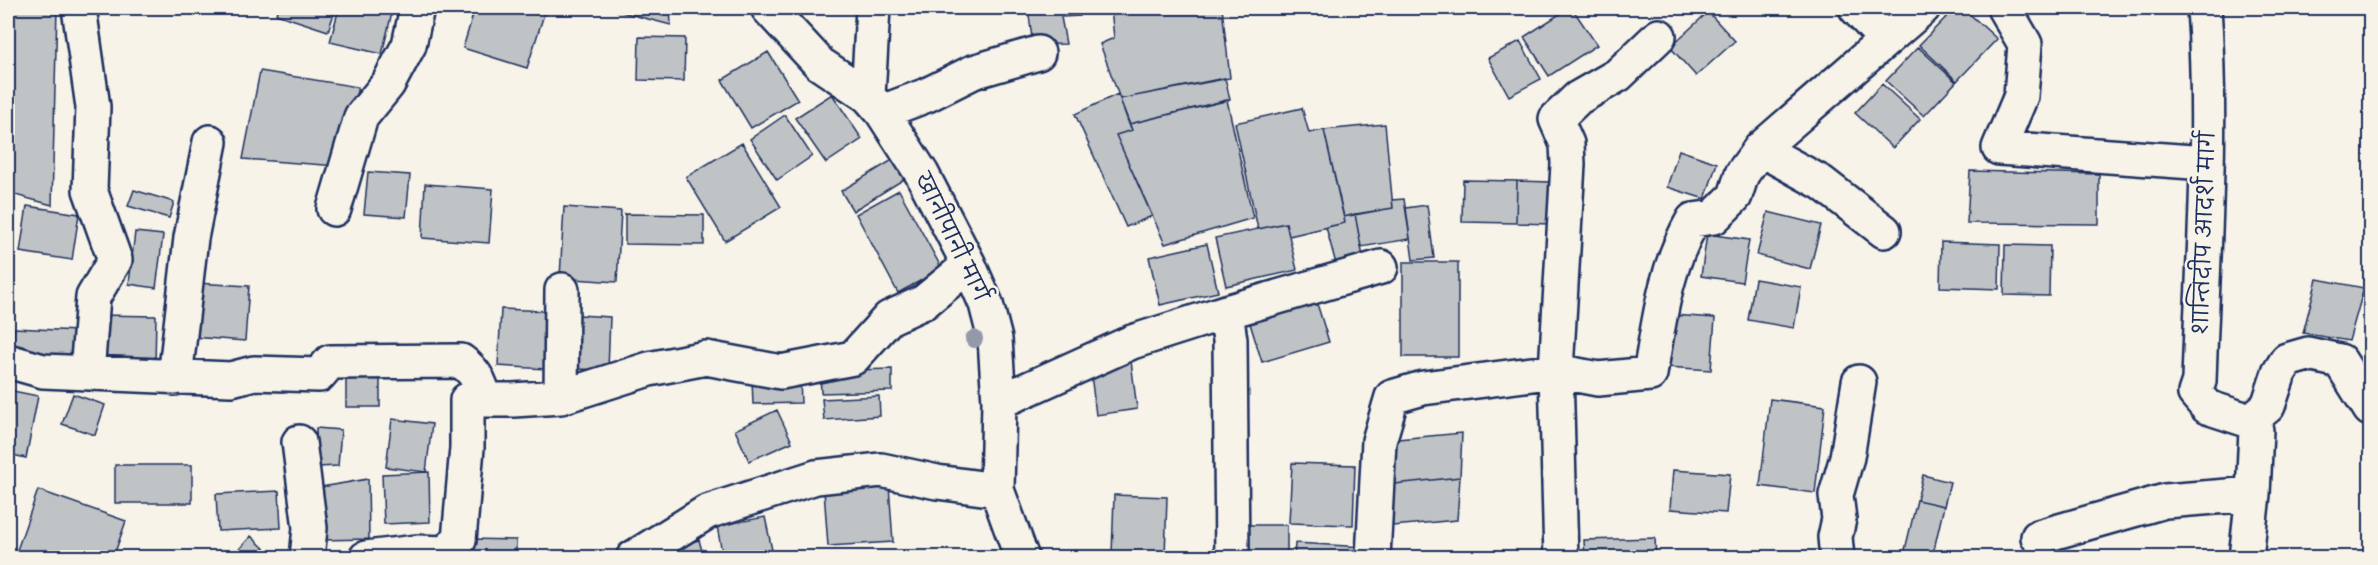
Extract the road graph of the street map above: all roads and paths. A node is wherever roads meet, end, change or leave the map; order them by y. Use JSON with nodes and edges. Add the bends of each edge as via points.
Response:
{"nodes":[{"id":1,"x":79,"y":8,"type":"edge"},
{"id":2,"x":417,"y":8,"type":"edge"},
{"id":3,"x":768,"y":8,"type":"edge"},
{"id":4,"x":873,"y":8,"type":"edge"},
{"id":5,"x":1856,"y":8,"type":"edge"},
{"id":6,"x":1923,"y":8,"type":"edge"},
{"id":7,"x":2004,"y":8,"type":"edge"},
{"id":8,"x":2204,"y":8,"type":"edge"},
{"id":9,"x":1659,"y":36,"type":"dead end"},
{"id":10,"x":1885,"y":39,"type":"junction"},
{"id":11,"x":1038,"y":53,"type":"dead end"},
{"id":12,"x":875,"y":104,"type":"junction"},
{"id":13,"x":210,"y":142,"type":"dead end"},
{"id":14,"x":1760,"y":149,"type":"junction"},
{"id":15,"x":2206,"y":163,"type":"junction"},
{"id":16,"x":334,"y":209,"type":"dead end"},
{"id":17,"x":1884,"y":231,"type":"dead end"},
{"id":18,"x":969,"y":265,"type":"junction"},
{"id":19,"x":1381,"y":267,"type":"dead end"},
{"id":20,"x":562,"y":290,"type":"dead end"},
{"id":21,"x":1226,"y":312,"type":"junction"},
{"id":22,"x":8,"y":361,"type":"edge"},
{"id":23,"x":1556,"y":371,"type":"junction"},
{"id":24,"x":87,"y":373,"type":"junction"},
{"id":25,"x":175,"y":378,"type":"junction"},
{"id":26,"x":1859,"y":382,"type":"dead end"},
{"id":27,"x":561,"y":397,"type":"junction"},
{"id":28,"x":484,"y":399,"type":"junction"},
{"id":29,"x":999,"y":402,"type":"junction"},
{"id":30,"x":2370,"y":409,"type":"edge"},
{"id":31,"x":2250,"y":421,"type":"junction"},
{"id":32,"x":299,"y":442,"type":"dead end"},
{"id":33,"x":997,"y":490,"type":"junction"},
{"id":34,"x":2253,"y":494,"type":"junction"},
{"id":35,"x":2038,"y":537,"type":"dead end"},
{"id":36,"x":307,"y":558,"type":"edge"},
{"id":37,"x":366,"y":558,"type":"edge"},
{"id":38,"x":633,"y":558,"type":"edge"},
{"id":39,"x":1022,"y":558,"type":"edge"},
{"id":40,"x":1232,"y":558,"type":"edge"},
{"id":41,"x":1373,"y":558,"type":"edge"},
{"id":42,"x":1561,"y":558,"type":"edge"},
{"id":43,"x":1837,"y":558,"type":"edge"},
{"id":44,"x":2246,"y":558,"type":"edge"}],
"edges":[{"from":1,"to":24,"type":"street","via":[[93,107],[90,190],[115,260],[93,297]]},
{"from":2,"to":16,"type":"street","via":[[410,45],[388,84],[361,117]]},
{"from":3,"to":12,"type":"street","name":"खानीपानी मार्ग","via":[[820,64]]},
{"from":4,"to":12,"type":"street"},
{"from":5,"to":10,"type":"street"},
{"from":6,"to":10,"type":"street"},
{"from":7,"to":15,"type":"street","via":[[2025,44],[2021,96],[1999,148]]},
{"from":8,"to":15,"type":"street","name":"शान्तिदीप आदर्श मार्ग"},
{"from":9,"to":23,"type":"street","via":[[1618,75],[1578,98],[1556,119],[1567,144],[1568,164]]},
{"from":10,"to":14,"type":"street"},
{"from":11,"to":12,"type":"street","via":[[974,72],[927,94]]},
{"from":12,"to":18,"type":"street","name":"खानीपानी मार्ग","via":[[922,174]]},
{"from":13,"to":25,"type":"street","via":[[191,238]]},
{"from":14,"to":17,"type":"street","via":[[1822,183]]},
{"from":14,"to":23,"type":"street","via":[[1743,174],[1735,196],[1714,217],[1694,220],[1678,247],[1664,294],[1650,374],[1598,379]]},
{"from":15,"to":31,"type":"street","name":"शान्तिदीप आदर्श मार्ग","via":[[2199,381],[2195,393],[2207,408]]},
{"from":18,"to":27,"type":"street","via":[[924,302],[889,318],[853,358],[781,372],[706,358],[649,369]]},
{"from":18,"to":29,"type":"street","name":"खानीपानी मार्ग","via":[[986,304],[995,339]]},
{"from":19,"to":21,"type":"street"},
{"from":20,"to":27,"type":"street"},
{"from":21,"to":29,"type":"street","via":[[1132,342]]},
{"from":21,"to":40,"type":"street","via":[[1230,340]]},
{"from":22,"to":24,"type":"street","via":[[42,371]]},
{"from":23,"to":41,"type":"street","via":[[1424,388],[1392,397],[1379,441]]},
{"from":23,"to":42,"type":"street"},
{"from":24,"to":25,"type":"street"},
{"from":25,"to":28,"type":"street","via":[[231,379],[254,373],[319,375],[330,362],[461,361],[479,378]]},
{"from":26,"to":43,"type":"street","via":[[1847,457],[1836,495]]},
{"from":27,"to":28,"type":"street"},
{"from":28,"to":37,"type":"street","via":[[467,400],[468,448],[459,540],[445,553]]},
{"from":29,"to":33,"type":"street","name":"खानीपानी मार्ग"},
{"from":30,"to":31,"type":"street","via":[[2340,361],[2308,354],[2287,360],[2268,406]]},
{"from":31,"to":34,"type":"street","via":[[2256,430]]},
{"from":32,"to":36,"type":"street","via":[[310,528]]},
{"from":33,"to":38,"type":"street","via":[[881,470],[816,477],[707,512]]},
{"from":33,"to":39,"type":"street","name":"खानीपानी मार्ग"},
{"from":34,"to":35,"type":"street","via":[[2165,501]]},
{"from":34,"to":44,"type":"street"}]}
